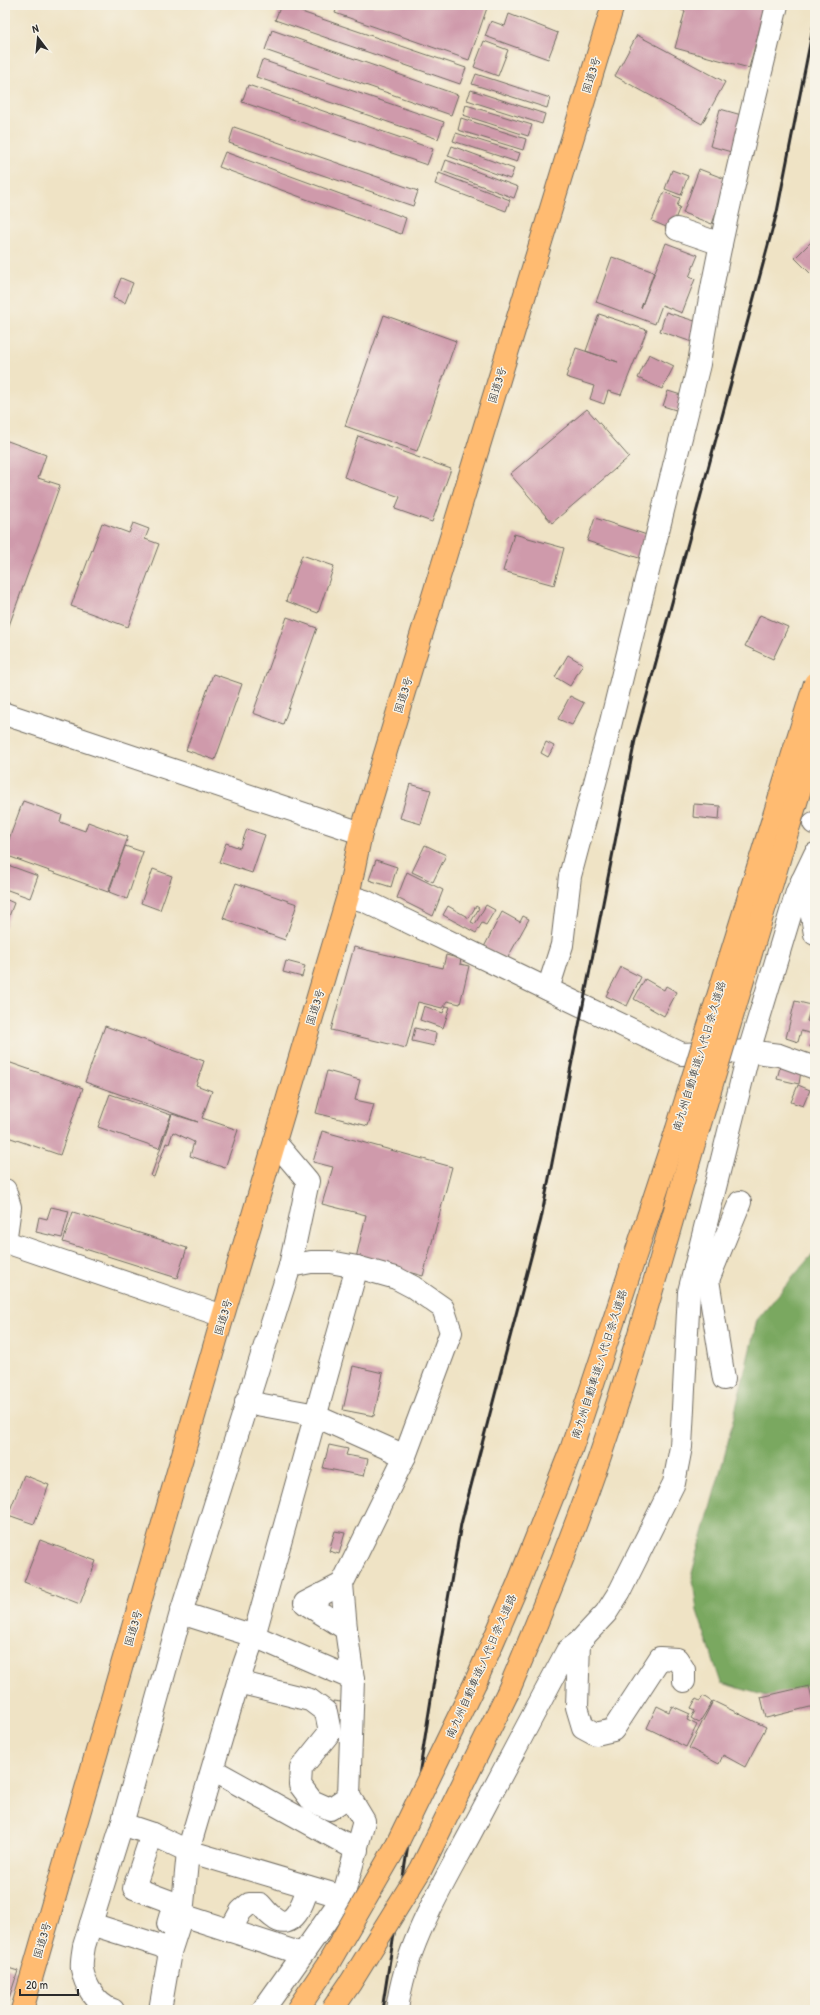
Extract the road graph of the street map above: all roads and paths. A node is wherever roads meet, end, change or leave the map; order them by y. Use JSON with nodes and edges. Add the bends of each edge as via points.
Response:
{"nodes":[{"id":1,"x":613,"y":5,"type":"edge"},
{"id":2,"x":777,"y":5,"type":"edge"},
{"id":3,"x":677,"y":229,"type":"dead end"},
{"id":4,"x":721,"y":244,"type":"junction"},
{"id":5,"x":815,"y":683,"type":"edge"},
{"id":6,"x":6,"y":718,"type":"edge"},
{"id":7,"x":815,"y":739,"type":"edge"},
{"id":8,"x":361,"y":833,"type":"junction"},
{"id":9,"x":815,"y":854,"type":"edge"},
{"id":10,"x":802,"y":881,"type":"junction"},
{"id":11,"x":348,"y":896,"type":"junction"},
{"id":12,"x":815,"y":934,"type":"edge"},
{"id":13,"x":548,"y":989,"type":"junction"},
{"id":14,"x":749,"y":1051,"type":"junction"},
{"id":15,"x":815,"y":1068,"type":"edge"},
{"id":16,"x":686,"y":1134,"type":"junction"},
{"id":17,"x":275,"y":1142,"type":"junction"},
{"id":18,"x":5,"y":1190,"type":"edge"},
{"id":19,"x":740,"y":1202,"type":"dead end"},
{"id":20,"x":5,"y":1242,"type":"edge"},
{"id":21,"x":290,"y":1266,"type":"junction"},
{"id":22,"x":357,"y":1267,"type":"junction"},
{"id":23,"x":702,"y":1273,"type":"junction"},
{"id":24,"x":224,"y":1316,"type":"junction"},
{"id":25,"x":724,"y":1379,"type":"dead end"},
{"id":26,"x":246,"y":1402,"type":"junction"},
{"id":27,"x":315,"y":1416,"type":"junction"},
{"id":28,"x":405,"y":1456,"type":"junction"},
{"id":29,"x":342,"y":1584,"type":"junction"},
{"id":30,"x":181,"y":1613,"type":"junction"},
{"id":31,"x":346,"y":1629,"type":"junction"},
{"id":32,"x":254,"y":1636,"type":"junction"},
{"id":33,"x":579,"y":1642,"type":"junction"},
{"id":34,"x":353,"y":1679,"type":"junction"},
{"id":35,"x":684,"y":1681,"type":"dead end"},
{"id":36,"x":238,"y":1682,"type":"junction"},
{"id":37,"x":213,"y":1770,"type":"junction"},
{"id":38,"x":349,"y":1796,"type":"junction"},
{"id":39,"x":122,"y":1824,"type":"junction"},
{"id":40,"x":152,"y":1834,"type":"junction"},
{"id":41,"x":357,"y":1850,"type":"junction"},
{"id":42,"x":188,"y":1851,"type":"junction"},
{"id":43,"x":308,"y":1887,"type":"junction"},
{"id":44,"x":343,"y":1897,"type":"junction"},
{"id":45,"x":182,"y":1915,"type":"junction"},
{"id":46,"x":91,"y":1924,"type":"junction"},
{"id":47,"x":230,"y":1932,"type":"junction"},
{"id":48,"x":166,"y":1949,"type":"junction"},
{"id":49,"x":302,"y":1954,"type":"junction"},
{"id":50,"x":22,"y":2010,"type":"edge"},
{"id":51,"x":113,"y":2010,"type":"edge"},
{"id":52,"x":160,"y":2010,"type":"edge"},
{"id":53,"x":262,"y":2010,"type":"edge"},
{"id":54,"x":297,"y":2010,"type":"edge"},
{"id":55,"x":332,"y":2010,"type":"edge"},
{"id":56,"x":397,"y":2010,"type":"edge"}],
"edges":[{"from":1,"to":8,"type":"highway","name":"国道3号"},
{"from":2,"to":4,"type":"street"},
{"from":3,"to":4,"type":"street"},
{"from":4,"to":13,"type":"street","via":[[699,364],[609,730],[570,876],[562,945]]},
{"from":5,"to":16,"type":"highway","name":"南九州自動車道;八代日奈久道路","bridge":true},
{"from":6,"to":8,"type":"street"},
{"from":7,"to":16,"type":"highway","name":"南九州自動車道;八代日奈久道路","bridge":true},
{"from":8,"to":11,"type":"highway","name":"国道3号"},
{"from":9,"to":10,"type":"street"},
{"from":10,"to":12,"type":"street","via":[[807,886]]},
{"from":10,"to":14,"type":"street"},
{"from":11,"to":13,"type":"street","via":[[366,901]]},
{"from":11,"to":17,"type":"highway","name":"国道3号"},
{"from":13,"to":14,"type":"street","via":[[682,1054]]},
{"from":14,"to":15,"type":"street","via":[[779,1055]]},
{"from":14,"to":23,"type":"street"},
{"from":16,"to":54,"type":"highway","name":"南九州自動車道;八代日奈久道路","bridge":true,"via":[[571,1450],[476,1681],[394,1850],[328,1964]]},
{"from":16,"to":55,"type":"highway","name":"南九州自動車道;八代日奈久道路","bridge":true,"via":[[636,1345],[600,1456],[549,1595],[508,1692],[421,1868]]},
{"from":17,"to":21,"type":"street","via":[[308,1181]]},
{"from":17,"to":24,"type":"highway","name":"国道3号"},
{"from":18,"to":20,"type":"street","via":[[10,1208]]},
{"from":19,"to":23,"type":"street"},
{"from":20,"to":24,"type":"street"},
{"from":21,"to":22,"type":"street","via":[[311,1262]]},
{"from":21,"to":26,"type":"street"},
{"from":22,"to":27,"type":"street"},
{"from":22,"to":28,"type":"street","via":[[396,1278],[413,1287],[443,1308],[451,1332]]},
{"from":23,"to":25,"type":"street"},
{"from":23,"to":33,"type":"street","via":[[689,1292],[681,1447],[674,1483],[620,1591],[606,1613]]},
{"from":24,"to":50,"type":"highway","name":"国道3号"},
{"from":26,"to":27,"type":"street"},
{"from":26,"to":30,"type":"street"},
{"from":27,"to":28,"type":"street"},
{"from":27,"to":32,"type":"street"},
{"from":28,"to":29,"type":"street"},
{"from":29,"to":31,"type":"street"},
{"from":29,"to":31,"type":"street","via":[[305,1603]]},
{"from":30,"to":32,"type":"street"},
{"from":30,"to":39,"type":"street"},
{"from":31,"to":34,"type":"street"},
{"from":32,"to":34,"type":"street"},
{"from":32,"to":36,"type":"street"},
{"from":33,"to":35,"type":"street","via":[[577,1707],[583,1727],[596,1734],[613,1730],[660,1658],[677,1659],[684,1670]]},
{"from":33,"to":56,"type":"street","via":[[567,1651],[430,1910],[409,1957]]},
{"from":34,"to":38,"type":"street"},
{"from":36,"to":37,"type":"street"},
{"from":36,"to":38,"type":"street","via":[[310,1700],[326,1712],[330,1732],[301,1768],[300,1785],[312,1801],[330,1809]]},
{"from":37,"to":41,"type":"street"},
{"from":37,"to":42,"type":"street"},
{"from":38,"to":41,"type":"street","via":[[364,1821]]},
{"from":39,"to":40,"type":"street"},
{"from":39,"to":46,"type":"street"},
{"from":40,"to":42,"type":"street"},
{"from":40,"to":48,"type":"street","via":[[134,1888],[174,1903]]},
{"from":41,"to":44,"type":"street"},
{"from":42,"to":43,"type":"street"},
{"from":42,"to":45,"type":"street"},
{"from":43,"to":44,"type":"street"},
{"from":43,"to":47,"type":"street","via":[[304,1905],[295,1918],[282,1922],[273,1918],[260,1904],[249,1904],[241,1911]]},
{"from":44,"to":49,"type":"street"},
{"from":45,"to":47,"type":"street"},
{"from":45,"to":48,"type":"street"},
{"from":46,"to":48,"type":"street"},
{"from":46,"to":51,"type":"street","via":[[84,1946],[82,1968],[88,1988],[106,2008]]},
{"from":47,"to":49,"type":"street"},
{"from":48,"to":52,"type":"street"},
{"from":49,"to":53,"type":"street"}]}
